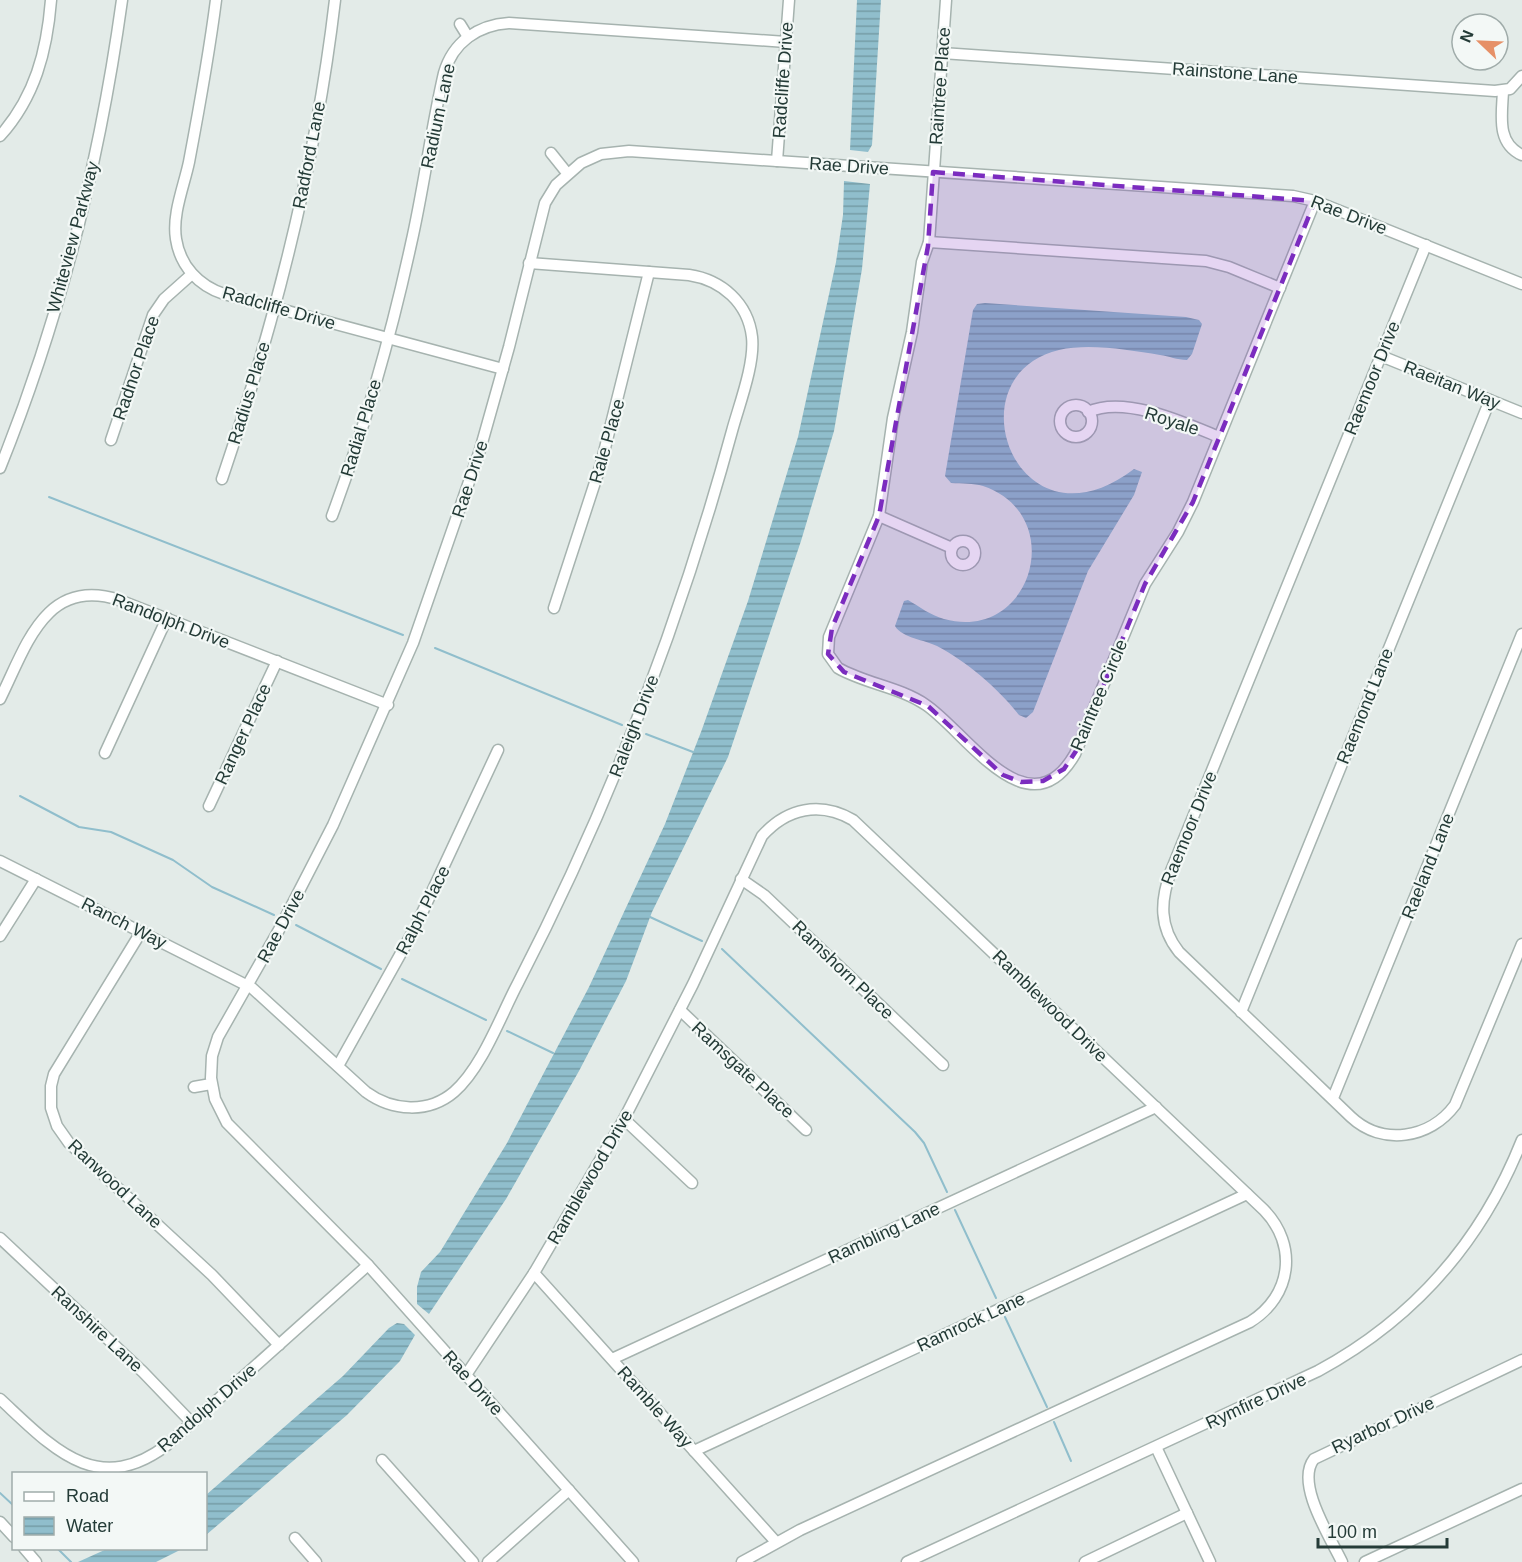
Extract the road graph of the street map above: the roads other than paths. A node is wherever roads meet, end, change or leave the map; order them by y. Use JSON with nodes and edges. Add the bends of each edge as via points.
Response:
{"nodes":[{"id":1,"x":51,"y":0,"type":"edge"},
{"id":2,"x":122,"y":0,"type":"edge"},
{"id":3,"x":216,"y":0,"type":"edge"},
{"id":4,"x":335,"y":0,"type":"edge"},
{"id":5,"x":789,"y":0,"type":"edge"},
{"id":6,"x":946,"y":0,"type":"edge"},
{"id":7,"x":460,"y":24,"type":"dead end"},
{"id":8,"x":468,"y":37,"type":"junction"},
{"id":9,"x":786,"y":42,"type":"junction"},
{"id":10,"x":942,"y":53,"type":"junction"},
{"id":11,"x":1522,"y":76,"type":"edge"},
{"id":12,"x":1503,"y":91,"type":"junction"},
{"id":13,"x":0,"y":136,"type":"edge"},
{"id":14,"x":551,"y":153,"type":"dead end"},
{"id":15,"x":1522,"y":155,"type":"edge"},
{"id":16,"x":777,"y":161,"type":"junction"},
{"id":17,"x":933,"y":172,"type":"junction"},
{"id":18,"x":567,"y":173,"type":"junction"},
{"id":19,"x":1315,"y":201,"type":"junction"},
{"id":20,"x":929,"y":242,"type":"junction"},
{"id":21,"x":1426,"y":245,"type":"junction"},
{"id":22,"x":529,"y":263,"type":"junction"},
{"id":23,"x":649,"y":272,"type":"junction"},
{"id":24,"x":192,"y":274,"type":"junction"},
{"id":25,"x":1522,"y":284,"type":"edge"},
{"id":26,"x":1280,"y":288,"type":"junction"},
{"id":27,"x":275,"y":308,"type":"junction"},
{"id":28,"x":388,"y":338,"type":"junction"},
{"id":29,"x":1381,"y":356,"type":"junction"},
{"id":30,"x":503,"y":369,"type":"junction"},
{"id":31,"x":1490,"y":400,"type":"junction"},
{"id":32,"x":1089,"y":412,"type":"dead end"},
{"id":33,"x":1522,"y":413,"type":"edge"},
{"id":34,"x":1219,"y":437,"type":"junction"},
{"id":35,"x":111,"y":440,"type":"dead end"},
{"id":36,"x":0,"y":468,"type":"edge"},
{"id":37,"x":222,"y":478,"type":"dead end"},
{"id":38,"x":332,"y":516,"type":"dead end"},
{"id":39,"x":879,"y":516,"type":"junction"},
{"id":40,"x":952,"y":548,"type":"dead end"},
{"id":41,"x":554,"y":608,"type":"dead end"},
{"id":42,"x":168,"y":618,"type":"junction"},
{"id":43,"x":1522,"y":634,"type":"edge"},
{"id":44,"x":277,"y":661,"type":"junction"},
{"id":45,"x":0,"y":699,"type":"edge"},
{"id":46,"x":388,"y":705,"type":"junction"},
{"id":47,"x":498,"y":750,"type":"dead end"},
{"id":48,"x":105,"y":753,"type":"dead end"},
{"id":49,"x":209,"y":806,"type":"dead end"},
{"id":50,"x":0,"y":861,"type":"edge"},
{"id":51,"x":36,"y":879,"type":"junction"},
{"id":52,"x":741,"y":879,"type":"junction"},
{"id":53,"x":141,"y":932,"type":"junction"},
{"id":54,"x":0,"y":936,"type":"edge"},
{"id":55,"x":1522,"y":944,"type":"edge"},
{"id":56,"x":248,"y":986,"type":"junction"},
{"id":57,"x":680,"y":1010,"type":"junction"},
{"id":58,"x":1241,"y":1012,"type":"junction"},
{"id":59,"x":943,"y":1065,"type":"dead end"},
{"id":60,"x":338,"y":1066,"type":"junction"},
{"id":61,"x":211,"y":1084,"type":"junction"},
{"id":62,"x":194,"y":1087,"type":"dead end"},
{"id":63,"x":1333,"y":1098,"type":"junction"},
{"id":64,"x":1156,"y":1107,"type":"junction"},
{"id":65,"x":624,"y":1119,"type":"junction"},
{"id":66,"x":806,"y":1130,"type":"dead end"},
{"id":67,"x":1522,"y":1140,"type":"edge"},
{"id":68,"x":692,"y":1183,"type":"dead end"},
{"id":69,"x":1247,"y":1194,"type":"junction"},
{"id":70,"x":0,"y":1238,"type":"edge"},
{"id":71,"x":368,"y":1265,"type":"junction"},
{"id":72,"x":534,"y":1273,"type":"junction"},
{"id":73,"x":279,"y":1345,"type":"junction"},
{"id":74,"x":612,"y":1359,"type":"junction"},
{"id":75,"x":1522,"y":1360,"type":"edge"},
{"id":76,"x":466,"y":1375,"type":"junction"},
{"id":77,"x":0,"y":1399,"type":"edge"},
{"id":78,"x":192,"y":1423,"type":"junction"},
{"id":79,"x":1156,"y":1447,"type":"junction"},
{"id":80,"x":694,"y":1450,"type":"junction"},
{"id":81,"x":382,"y":1460,"type":"dead end"},
{"id":82,"x":1522,"y":1489,"type":"edge"},
{"id":83,"x":569,"y":1490,"type":"junction"},
{"id":84,"x":1187,"y":1513,"type":"junction"},
{"id":85,"x":295,"y":1538,"type":"dead end"},
{"id":86,"x":776,"y":1542,"type":"junction"},
{"id":87,"x":26,"y":1550,"type":"edge"},
{"id":88,"x":36,"y":1562,"type":"edge"},
{"id":89,"x":316,"y":1562,"type":"edge"},
{"id":90,"x":473,"y":1562,"type":"edge"},
{"id":91,"x":488,"y":1562,"type":"edge"},
{"id":92,"x":633,"y":1562,"type":"edge"},
{"id":93,"x":742,"y":1562,"type":"edge"},
{"id":94,"x":908,"y":1562,"type":"edge"},
{"id":95,"x":1085,"y":1562,"type":"edge"},
{"id":96,"x":1210,"y":1562,"type":"edge"},
{"id":97,"x":1342,"y":1562,"type":"edge"},
{"id":98,"x":1365,"y":1562,"type":"edge"}],
"edges":[{"from":1,"to":13,"type":"street","via":[[39,71],[24,104]]},
{"from":2,"to":36,"type":"street","name":"Whiteview Parkway","via":[[97,141],[71,251],[28,394]]},
{"from":3,"to":24,"type":"street","name":"Radcliffe Drive","via":[[175,225],[178,249]]},
{"from":4,"to":27,"type":"street","name":"Radford Lane","via":[[311,152]]},
{"from":5,"to":9,"type":"street","name":"Radcliffe Drive"},
{"from":6,"to":10,"type":"street","name":"Raintree Place"},
{"from":7,"to":8,"type":"street"},
{"from":8,"to":9,"type":"street","name":"Radium Lane","via":[[487,27],[509,23]]},
{"from":8,"to":28,"type":"street","name":"Radium Lane","via":[[453,53],[444,73],[418,211]]},
{"from":9,"to":16,"type":"street","name":"Radcliffe Drive"},
{"from":10,"to":12,"type":"street","name":"Rainstone Lane"},
{"from":10,"to":17,"type":"street","name":"Raintree Place"},
{"from":11,"to":12,"type":"street"},
{"from":12,"to":15,"type":"street","via":[[1505,140]]},
{"from":14,"to":18,"type":"street"},
{"from":16,"to":17,"type":"street","name":"Rae Drive"},
{"from":16,"to":18,"type":"street","name":"Rae Drive","via":[[622,151],[594,156]]},
{"from":17,"to":19,"type":"street","name":"Rae Drive","via":[[1293,196]]},
{"from":17,"to":20,"type":"street","name":"Raintree Circle"},
{"from":18,"to":22,"type":"street","name":"Rae Drive","via":[[541,211]]},
{"from":19,"to":21,"type":"street","name":"Rae Drive"},
{"from":19,"to":26,"type":"street","name":"Raintree Circle"},
{"from":20,"to":26,"type":"street","via":[[1206,261]]},
{"from":20,"to":39,"type":"street","name":"Raintree Circle","via":[[893,418]]},
{"from":21,"to":25,"type":"street","name":"Rae Drive"},
{"from":21,"to":29,"type":"street","name":"Raemoor Drive"},
{"from":22,"to":23,"type":"street","name":"Raleigh Drive"},
{"from":22,"to":30,"type":"street","name":"Rae Drive"},
{"from":23,"to":41,"type":"street","name":"Rale Place","via":[[603,455]]},
{"from":23,"to":60,"type":"street","name":"Raleigh Drive","via":[[695,276],[720,285],[743,309],[752,343],[704,527],[627,748],[538,943],[461,1085],[437,1103],[419,1108],[388,1105],[371,1096]]},
{"from":24,"to":27,"type":"street","name":"Radcliffe Drive","via":[[216,291]]},
{"from":24,"to":35,"type":"street","name":"Radnor Place","via":[[164,299],[153,315]]},
{"from":26,"to":34,"type":"street","name":"Raintree Circle"},
{"from":27,"to":28,"type":"street","name":"Radcliffe Drive"},
{"from":27,"to":37,"type":"street","name":"Radius Place"},
{"from":28,"to":30,"type":"street","name":"Radcliffe Drive"},
{"from":28,"to":38,"type":"street","name":"Radial Place"},
{"from":29,"to":31,"type":"street","name":"Raeitan Way"},
{"from":29,"to":58,"type":"street","name":"Raemoor Drive","via":[[1163,894],[1164,922],[1174,946]]},
{"from":30,"to":46,"type":"street","name":"Rae Drive","via":[[455,527]]},
{"from":31,"to":33,"type":"street","name":"Raeitan Way"},
{"from":31,"to":58,"type":"street","name":"Raemond Lane"},
{"from":32,"to":34,"type":"street","name":"Royale","via":[[1108,407],[1157,412]]},
{"from":34,"to":39,"type":"street","name":"Raintree Circle","via":[[1183,524],[1141,593],[1078,748],[1064,769],[1043,781],[1025,783],[1003,775],[928,706],[844,672],[830,660],[832,628]]},
{"from":39,"to":40,"type":"street"},
{"from":42,"to":44,"type":"street","name":"Randolph Drive"},
{"from":42,"to":45,"type":"street","name":"Randolph Drive","via":[[104,595],[66,600],[41,619]]},
{"from":42,"to":48,"type":"street"},
{"from":43,"to":63,"type":"street","name":"Raeland Lane"},
{"from":44,"to":46,"type":"street","name":"Randolph Drive"},
{"from":44,"to":49,"type":"street","name":"Ranger Place"},
{"from":46,"to":56,"type":"street","name":"Rae Drive","via":[[333,825]]},
{"from":47,"to":60,"type":"street","name":"Ralph Place","via":[[415,928]]},
{"from":50,"to":51,"type":"street","name":"Ranch Way"},
{"from":51,"to":53,"type":"street","name":"Ranch Way"},
{"from":51,"to":54,"type":"street"},
{"from":52,"to":57,"type":"street","name":"Ramblewood Drive"},
{"from":52,"to":59,"type":"street","name":"Ramshorn Place","via":[[764,895]]},
{"from":52,"to":64,"type":"street","name":"Ramblewood Drive","via":[[758,842],[781,818],[816,808],[848,817]]},
{"from":53,"to":56,"type":"street","name":"Ranch Way"},
{"from":53,"to":73,"type":"street","name":"Ranwood Lane","via":[[58,1065],[50,1094],[55,1121],[69,1143],[212,1275]]},
{"from":55,"to":63,"type":"street","name":"Raemoor Drive","via":[[1462,1092],[1452,1110],[1438,1122],[1409,1135],[1382,1134],[1354,1120]]},
{"from":56,"to":60,"type":"street","name":"Raleigh Drive"},
{"from":56,"to":61,"type":"street","name":"Rae Drive","via":[[215,1044]]},
{"from":57,"to":65,"type":"street","name":"Ramblewood Drive"},
{"from":57,"to":66,"type":"street","name":"Ramsgate Place"},
{"from":58,"to":63,"type":"street","name":"Raemoor Drive"},
{"from":61,"to":62,"type":"street"},
{"from":61,"to":71,"type":"street","name":"Rae Drive","via":[[219,1110],[233,1130]]},
{"from":64,"to":69,"type":"street","name":"Ramblewood Drive"},
{"from":64,"to":74,"type":"street","name":"Rambling Lane"},
{"from":65,"to":68,"type":"street"},
{"from":65,"to":72,"type":"street","name":"Ramblewood Drive"},
{"from":67,"to":79,"type":"street","name":"Rymfire Drive","via":[[1499,1192],[1476,1230],[1442,1275],[1402,1315],[1367,1342],[1318,1371]]},
{"from":69,"to":80,"type":"street","name":"Ramrock Lane"},
{"from":69,"to":86,"type":"street","name":"Ramblewood Drive","via":[[1276,1224],[1287,1260],[1279,1292],[1256,1318]]},
{"from":70,"to":78,"type":"street","name":"Ranshire Lane"},
{"from":71,"to":73,"type":"street","name":"Randolph Drive"},
{"from":71,"to":76,"type":"street","name":"Rae Drive"},
{"from":72,"to":74,"type":"street","name":"Ramble Way"},
{"from":72,"to":76,"type":"street","name":"Ramblewood Drive"},
{"from":73,"to":78,"type":"street","name":"Randolph Drive"},
{"from":74,"to":80,"type":"street","name":"Ramble Way"},
{"from":75,"to":97,"type":"street","name":"Ryarbor Drive","via":[[1314,1458],[1307,1473],[1309,1489]]},
{"from":76,"to":83,"type":"street","name":"Rae Drive"},
{"from":77,"to":78,"type":"street","name":"Randolph Drive","via":[[58,1451],[98,1467],[127,1465],[147,1458]]},
{"from":79,"to":84,"type":"street"},
{"from":79,"to":94,"type":"street","name":"Rymfire Drive"},
{"from":80,"to":86,"type":"street","name":"Ramble Way"},
{"from":81,"to":90,"type":"street"},
{"from":82,"to":98,"type":"street"},
{"from":83,"to":91,"type":"street"},
{"from":83,"to":92,"type":"street","name":"Rae Drive"},
{"from":84,"to":95,"type":"street"},
{"from":84,"to":96,"type":"street"},
{"from":85,"to":89,"type":"street"},
{"from":86,"to":93,"type":"street","name":"Ramblewood Drive"},
{"from":87,"to":88,"type":"street"}]}
